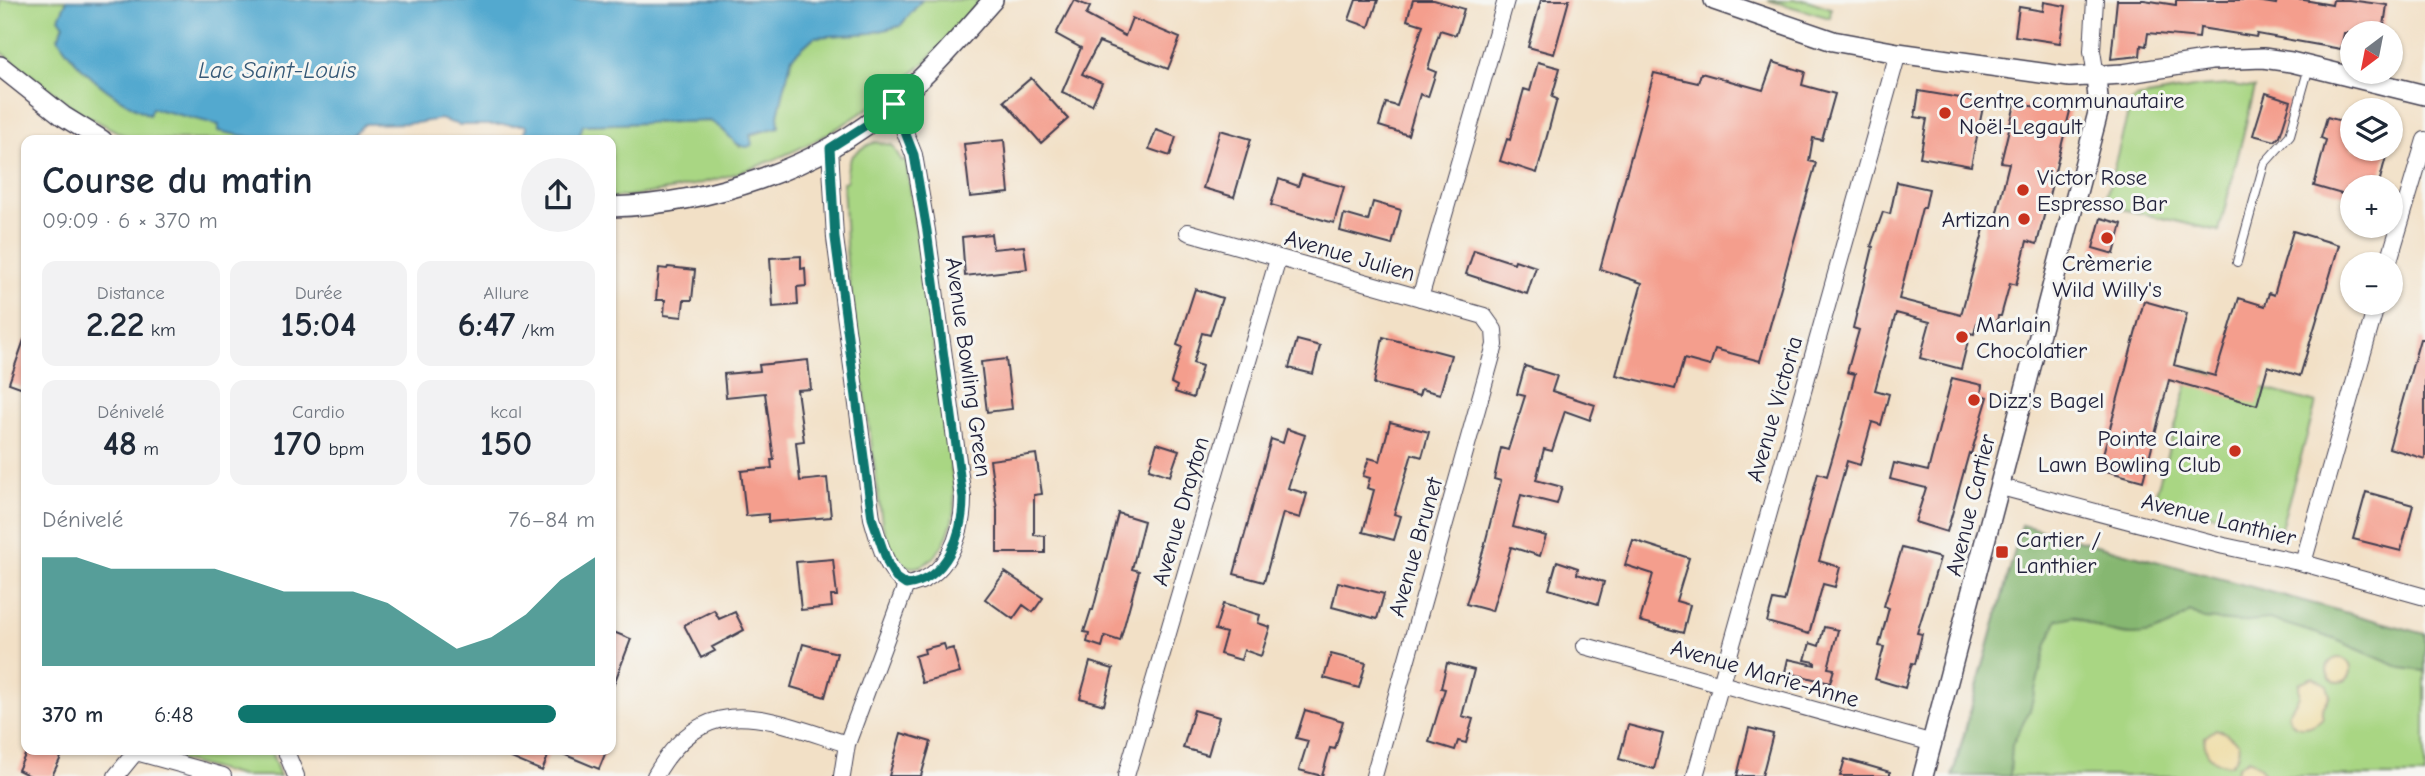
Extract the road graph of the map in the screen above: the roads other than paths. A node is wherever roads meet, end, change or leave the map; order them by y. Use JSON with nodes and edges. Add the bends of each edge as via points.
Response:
{"nodes":[{"id":1,"x":993,"y":0,"type":"edge"},
{"id":2,"x":1507,"y":0,"type":"edge"},
{"id":3,"x":1714,"y":0,"type":"edge"},
{"id":4,"x":2095,"y":0,"type":"edge"},
{"id":5,"x":1898,"y":53,"type":"junction"},
{"id":6,"x":0,"y":66,"type":"edge"},
{"id":7,"x":2309,"y":67,"type":"junction"},
{"id":8,"x":2096,"y":76,"type":"junction"},
{"id":9,"x":2425,"y":95,"type":"edge"},
{"id":10,"x":894,"y":104,"type":"junction"},
{"id":11,"x":94,"y":135,"type":"edge"},
{"id":12,"x":2425,"y":140,"type":"edge"},
{"id":13,"x":830,"y":148,"type":"junction"},
{"id":14,"x":616,"y":206,"type":"edge"},
{"id":15,"x":1188,"y":233,"type":"dead end"},
{"id":16,"x":2392,"y":252,"type":"edge"},
{"id":17,"x":1278,"y":259,"type":"junction"},
{"id":18,"x":2237,"y":262,"type":"dead end"},
{"id":19,"x":1420,"y":298,"type":"junction"},
{"id":20,"x":2374,"y":315,"type":"edge"},
{"id":21,"x":1494,"y":330,"type":"joint"},
{"id":22,"x":2001,"y":487,"type":"junction"},
{"id":23,"x":2303,"y":563,"type":"junction"},
{"id":24,"x":906,"y":585,"type":"junction"},
{"id":25,"x":2425,"y":597,"type":"edge"},
{"id":26,"x":1585,"y":646,"type":"dead end"},
{"id":27,"x":1720,"y":684,"type":"junction"},
{"id":28,"x":1933,"y":743,"type":"junction"},
{"id":29,"x":847,"y":744,"type":"junction"},
{"id":30,"x":134,"y":755,"type":"edge"},
{"id":31,"x":151,"y":755,"type":"edge"},
{"id":32,"x":287,"y":755,"type":"edge"},
{"id":33,"x":116,"y":776,"type":"edge"},
{"id":34,"x":223,"y":776,"type":"edge"},
{"id":35,"x":296,"y":776,"type":"edge"},
{"id":36,"x":655,"y":776,"type":"edge"},
{"id":37,"x":842,"y":776,"type":"edge"},
{"id":38,"x":1126,"y":776,"type":"edge"},
{"id":39,"x":1374,"y":776,"type":"edge"},
{"id":40,"x":1695,"y":776,"type":"edge"},
{"id":41,"x":1923,"y":776,"type":"edge"}],
"edges":[{"from":1,"to":10,"type":"street"},
{"from":2,"to":19,"type":"street"},
{"from":3,"to":5,"type":"street","via":[[1807,34]]},
{"from":4,"to":8,"type":"street","name":"Avenue Cartier","via":[[2092,51]]},
{"from":5,"to":8,"type":"street","via":[[2070,77]]},
{"from":5,"to":27,"type":"street","name":"Avenue Victoria"},
{"from":6,"to":11,"type":"street"},
{"from":7,"to":8,"type":"street","via":[[2249,57]]},
{"from":7,"to":9,"type":"street"},
{"from":7,"to":18,"type":"lane","via":[[2290,135],[2264,164]]},
{"from":8,"to":22,"type":"street","name":"Avenue Cartier","via":[[2099,109]]},
{"from":10,"to":13,"type":"street"},
{"from":10,"to":24,"type":"street","name":"Avenue Bowling Green","via":[[914,155],[923,205],[963,498],[961,528],[949,555],[926,578]]},
{"from":12,"to":16,"type":"street"},
{"from":13,"to":14,"type":"street","via":[[754,181],[705,195]]},
{"from":13,"to":24,"type":"street","via":[[835,238],[872,518],[888,564]]},
{"from":15,"to":17,"type":"street","name":"Avenue Julien"},
{"from":17,"to":19,"type":"street","name":"Avenue Julien"},
{"from":17,"to":38,"type":"street","name":"Avenue Drayton"},
{"from":19,"to":21,"type":"street","name":"Avenue Julien","via":[[1484,316]]},
{"from":20,"to":23,"type":"street"},
{"from":21,"to":39,"type":"street","name":"Avenue Brunet","via":[[1495,345]]},
{"from":22,"to":23,"type":"street","name":"Avenue Lanthier"},
{"from":22,"to":28,"type":"street","name":"Avenue Cartier"},
{"from":23,"to":25,"type":"street","name":"Avenue Lanthier"},
{"from":24,"to":29,"type":"street"},
{"from":26,"to":27,"type":"street","name":"Avenue Marie-Anne"},
{"from":27,"to":28,"type":"street","name":"Avenue Marie-Anne"},
{"from":27,"to":40,"type":"street","name":"Avenue Victoria"},
{"from":28,"to":41,"type":"street","name":"Avenue Cartier"},
{"from":29,"to":36,"type":"street","via":[[769,720],[729,718],[698,727],[683,738]]},
{"from":29,"to":37,"type":"street"},
{"from":30,"to":33,"type":"street"},
{"from":31,"to":34,"type":"street"},
{"from":32,"to":35,"type":"street"}]}
